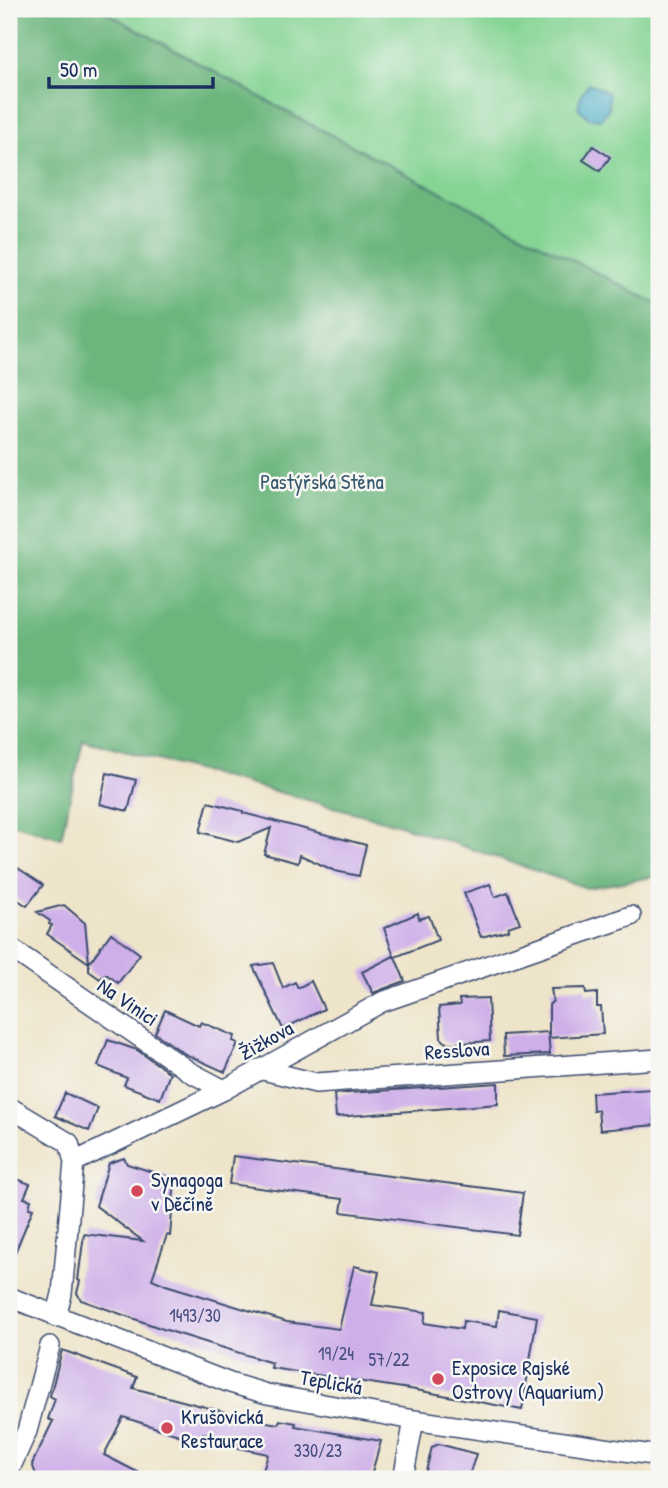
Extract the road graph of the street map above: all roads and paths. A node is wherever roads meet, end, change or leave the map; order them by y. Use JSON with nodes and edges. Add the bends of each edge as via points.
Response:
{"nodes":[{"id":1,"x":631,"y":916,"type":"dead end"},
{"id":2,"x":9,"y":947,"type":"edge"},
{"id":3,"x":659,"y":1059,"type":"edge"},
{"id":4,"x":260,"y":1069,"type":"junction"},
{"id":5,"x":225,"y":1090,"type":"junction"},
{"id":6,"x":9,"y":1107,"type":"edge"},
{"id":7,"x":74,"y":1162,"type":"junction"},
{"id":8,"x":9,"y":1297,"type":"edge"},
{"id":9,"x":56,"y":1317,"type":"junction"},
{"id":10,"x":50,"y":1346,"type":"dead end"},
{"id":11,"x":414,"y":1420,"type":"junction"},
{"id":12,"x":659,"y":1456,"type":"edge"},
{"id":13,"x":9,"y":1471,"type":"edge"},
{"id":14,"x":403,"y":1479,"type":"edge"}],
"edges":[{"from":1,"to":4,"type":"street","name":"Žižkova","via":[[382,1002]]},
{"from":2,"to":5,"type":"street","name":"Na Vinici","via":[[190,1072]]},
{"from":3,"to":4,"type":"street","name":"Resslova","via":[[316,1083]]},
{"from":4,"to":5,"type":"street","name":"Žižkova"},
{"from":5,"to":7,"type":"street","name":"Žižkova"},
{"from":6,"to":7,"type":"street","via":[[69,1143]]},
{"from":7,"to":9,"type":"street"},
{"from":8,"to":9,"type":"street","name":"Teplická"},
{"from":9,"to":11,"type":"street","name":"Teplická","via":[[267,1394]]},
{"from":10,"to":13,"type":"street","via":[[27,1431]]},
{"from":11,"to":12,"type":"street","name":"Teplická"},
{"from":11,"to":14,"type":"street"}]}
